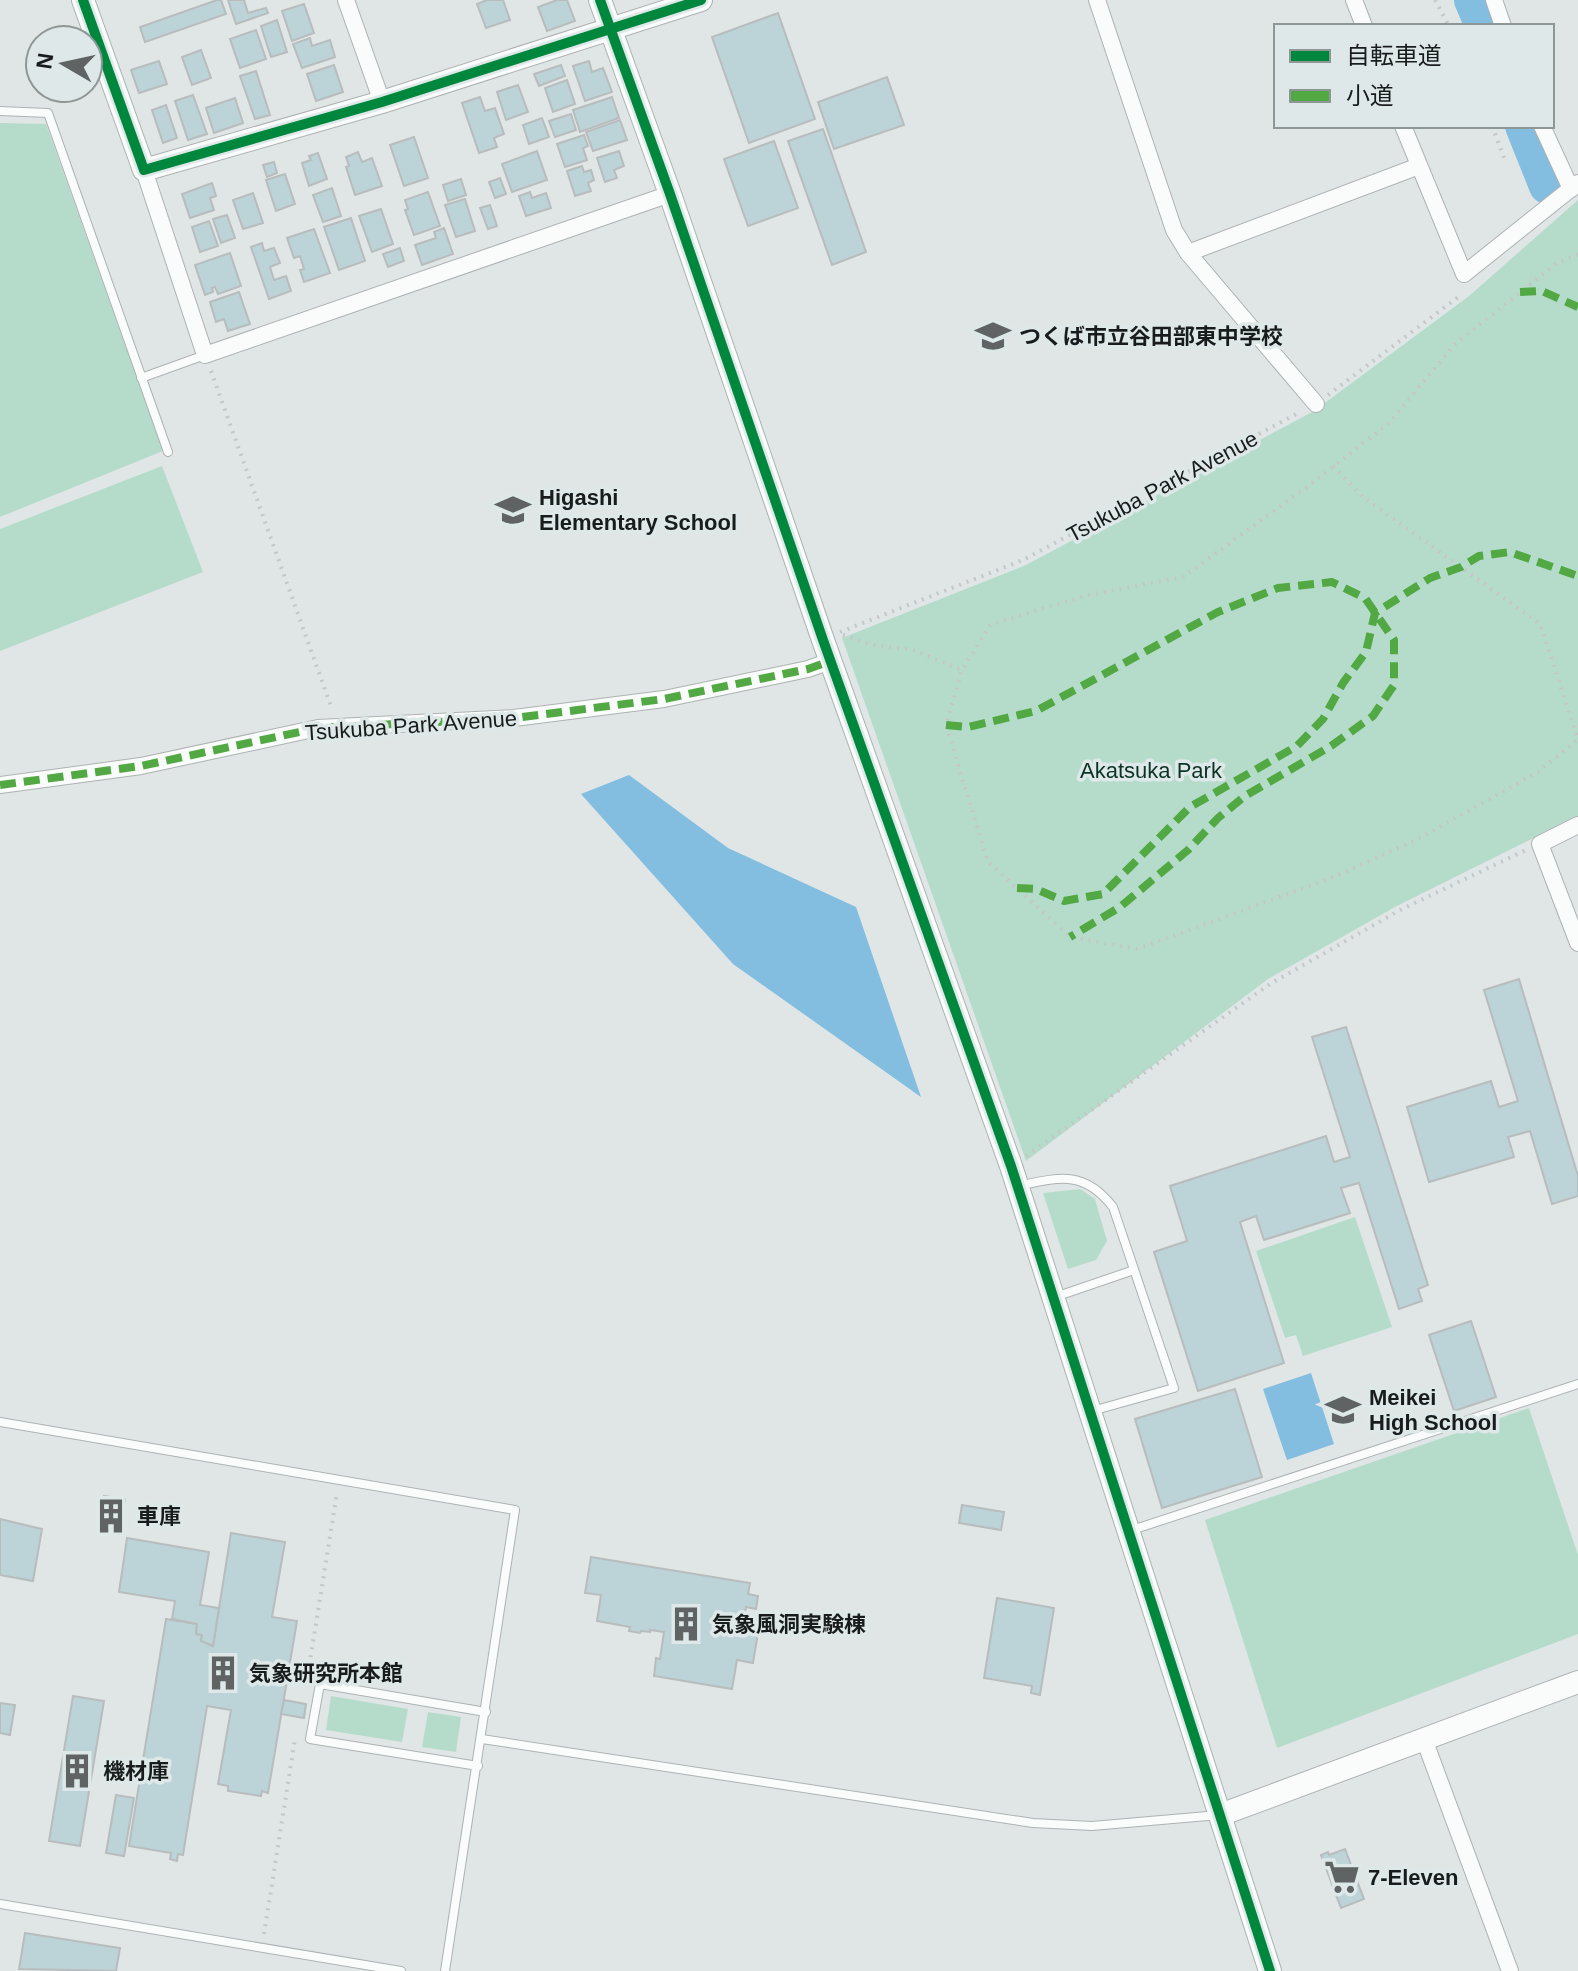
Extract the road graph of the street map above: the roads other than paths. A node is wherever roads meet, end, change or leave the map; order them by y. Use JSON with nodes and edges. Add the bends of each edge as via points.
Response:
{"nodes":[{"id":1,"x":83,"y":0,"type":"edge"},
{"id":2,"x":346,"y":0,"type":"edge"},
{"id":3,"x":600,"y":0,"type":"edge"},
{"id":4,"x":701,"y":0,"type":"edge"},
{"id":5,"x":1097,"y":0,"type":"edge"},
{"id":6,"x":1354,"y":0,"type":"edge"},
{"id":7,"x":1494,"y":0,"type":"edge"},
{"id":8,"x":1363,"y":24,"type":"edge"},
{"id":9,"x":1502,"y":24,"type":"edge"},
{"id":10,"x":610,"y":28,"type":"junction"},
{"id":11,"x":382,"y":102,"type":"junction"},
{"id":12,"x":0,"y":111,"type":"edge"},
{"id":13,"x":1404,"y":128,"type":"edge"},
{"id":14,"x":1543,"y":128,"type":"edge"},
{"id":15,"x":1419,"y":166,"type":"junction"},
{"id":16,"x":144,"y":170,"type":"junction"},
{"id":17,"x":1574,"y":186,"type":"edge"},
{"id":18,"x":670,"y":194,"type":"junction"},
{"id":19,"x":1188,"y":253,"type":"junction"},
{"id":20,"x":205,"y":355,"type":"junction"},
{"id":21,"x":141,"y":378,"type":"junction"},
{"id":22,"x":1316,"y":404,"type":"road end"},
{"id":23,"x":168,"y":452,"type":"dead end"},
{"id":24,"x":822,"y":664,"type":"dead end"},
{"id":25,"x":0,"y":785,"type":"edge"},
{"id":26,"x":1578,"y":825,"type":"edge"},
{"id":27,"x":1578,"y":943,"type":"edge"},
{"id":28,"x":1017,"y":1187,"type":"junction"},
{"id":29,"x":1134,"y":1270,"type":"junction"},
{"id":30,"x":1053,"y":1297,"type":"junction"},
{"id":31,"x":1578,"y":1384,"type":"edge"},
{"id":32,"x":1090,"y":1411,"type":"junction"},
{"id":33,"x":0,"y":1422,"type":"edge"},
{"id":34,"x":1129,"y":1532,"type":"junction"},
{"id":35,"x":1578,"y":1682,"type":"edge"},
{"id":36,"x":486,"y":1712,"type":"junction"},
{"id":37,"x":482,"y":1739,"type":"junction"},
{"id":38,"x":1424,"y":1739,"type":"junction"},
{"id":39,"x":478,"y":1766,"type":"junction"},
{"id":40,"x":1220,"y":1815,"type":"junction"},
{"id":41,"x":0,"y":1904,"type":"edge"},
{"id":42,"x":401,"y":1971,"type":"edge"},
{"id":43,"x":445,"y":1971,"type":"edge"},
{"id":44,"x":1270,"y":1971,"type":"edge"},
{"id":45,"x":1510,"y":1971,"type":"edge"}],
"edges":[{"from":1,"to":16,"type":"street"},
{"from":2,"to":11,"type":"street"},
{"from":3,"to":10,"type":"street"},
{"from":4,"to":10,"type":"street"},
{"from":5,"to":19,"type":"street","via":[[1174,230]]},
{"from":6,"to":8,"type":"street"},
{"from":7,"to":9,"type":"street"},
{"from":10,"to":11,"type":"street"},
{"from":10,"to":18,"type":"street"},
{"from":11,"to":16,"type":"street"},
{"from":12,"to":21,"type":"lane","via":[[48,113]]},
{"from":13,"to":15,"type":"street"},
{"from":14,"to":17,"type":"street"},
{"from":15,"to":17,"type":"street","via":[[1464,274]]},
{"from":15,"to":19,"type":"street"},
{"from":16,"to":20,"type":"street"},
{"from":18,"to":20,"type":"street"},
{"from":18,"to":28,"type":"street"},
{"from":19,"to":22,"type":"street"},
{"from":20,"to":21,"type":"lane"},
{"from":21,"to":23,"type":"lane"},
{"from":24,"to":25,"type":"street","name":"Tsukuba Park Avenue","via":[[664,699],[514,718],[318,728],[141,766]]},
{"from":26,"to":27,"type":"street","via":[[1540,844]]},
{"from":28,"to":29,"type":"lane","via":[[1062,1179],[1081,1180],[1100,1191],[1113,1207]]},
{"from":28,"to":30,"type":"street"},
{"from":29,"to":30,"type":"lane"},
{"from":29,"to":32,"type":"lane","via":[[1174,1388]]},
{"from":30,"to":32,"type":"street"},
{"from":31,"to":34,"type":"lane"},
{"from":32,"to":34,"type":"street"},
{"from":33,"to":36,"type":"lane","via":[[515,1510]]},
{"from":34,"to":40,"type":"street"},
{"from":35,"to":38,"type":"street"},
{"from":36,"to":37,"type":"lane"},
{"from":36,"to":39,"type":"lane","via":[[320,1684],[310,1739]]},
{"from":37,"to":39,"type":"lane"},
{"from":37,"to":40,"type":"lane","via":[[1033,1823],[1092,1826]]},
{"from":38,"to":40,"type":"street"},
{"from":38,"to":45,"type":"street"},
{"from":39,"to":43,"type":"lane"},
{"from":40,"to":44,"type":"street"},
{"from":41,"to":42,"type":"lane"}]}
